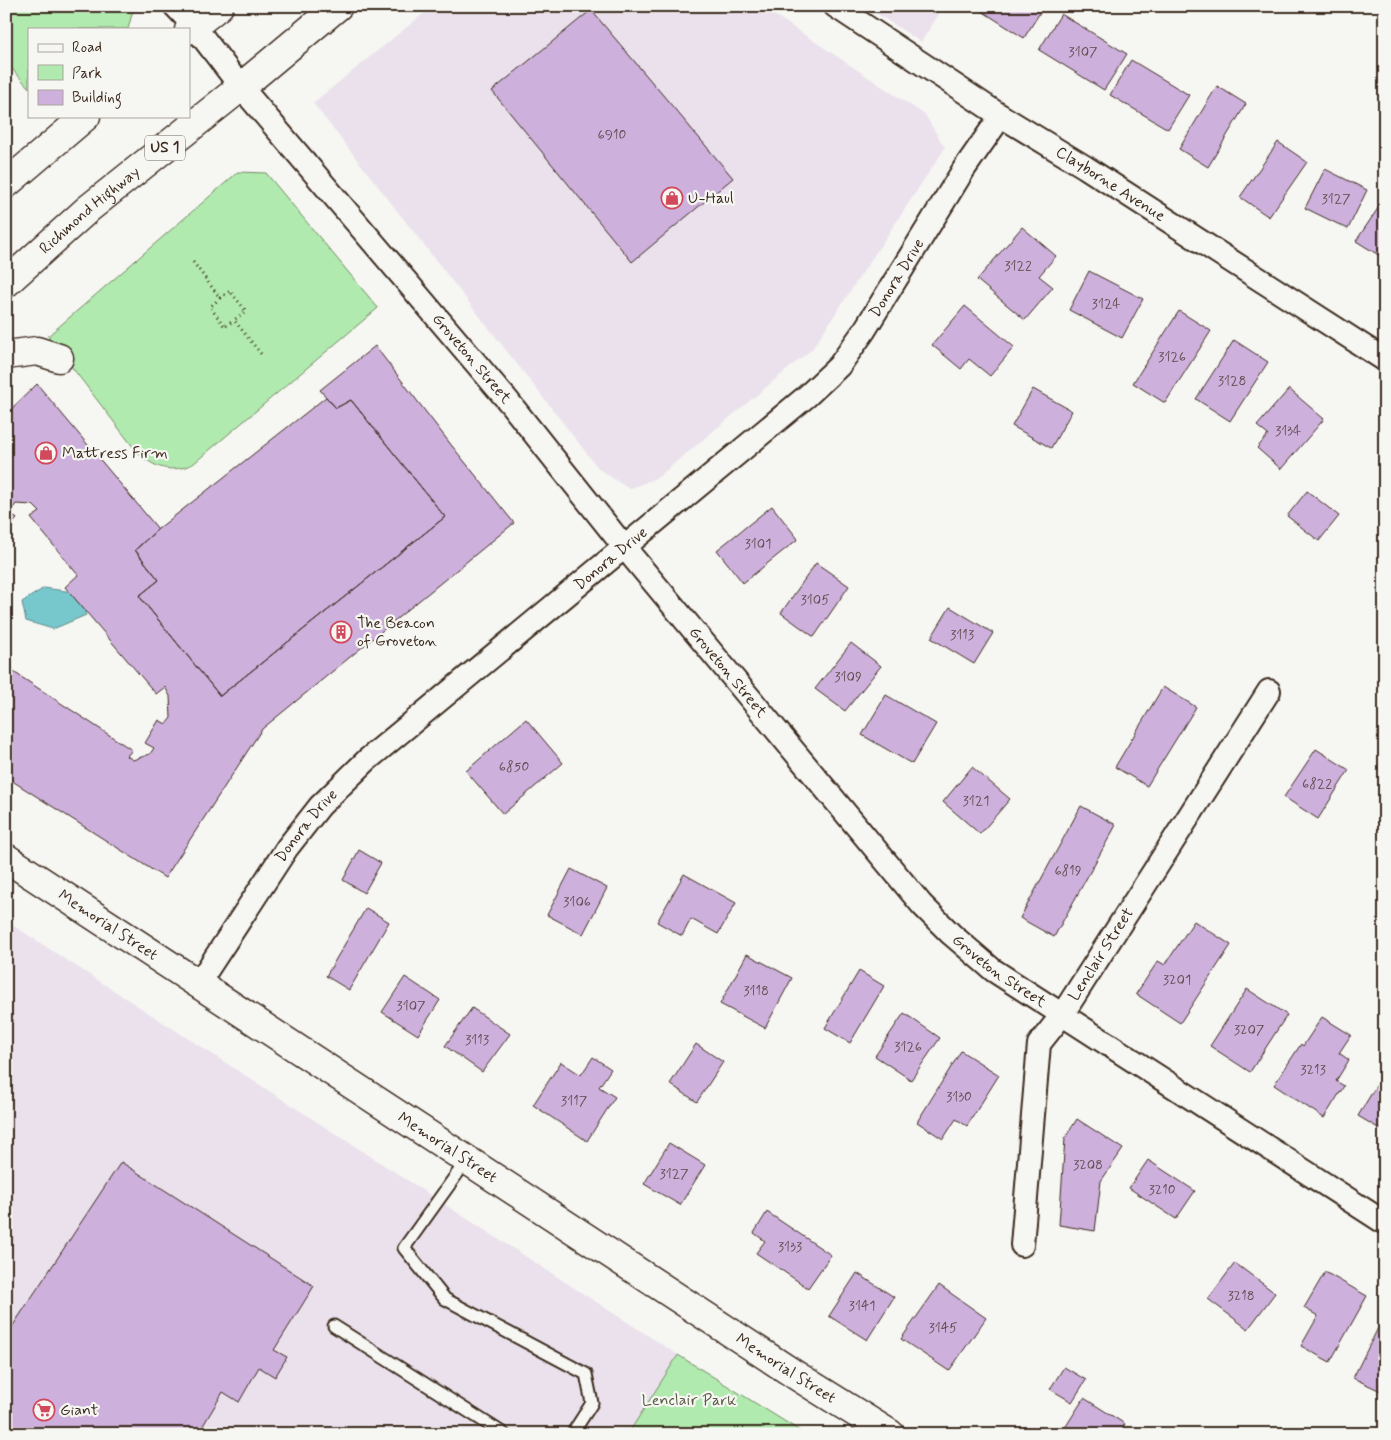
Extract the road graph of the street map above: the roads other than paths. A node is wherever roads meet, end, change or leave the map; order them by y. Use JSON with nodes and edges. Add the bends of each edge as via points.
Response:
{"nodes":[{"id":1,"x":175,"y":6,"type":"edge"},
{"id":2,"x":218,"y":6,"type":"edge"},
{"id":3,"x":338,"y":6,"type":"edge"},
{"id":4,"x":835,"y":6,"type":"edge"},
{"id":5,"x":192,"y":28,"type":"edge"},
{"id":6,"x":241,"y":87,"type":"junction"},
{"id":7,"x":1001,"y":116,"type":"junction"},
{"id":8,"x":84,"y":118,"type":"edge"},
{"id":9,"x":6,"y":184,"type":"edge"},
{"id":10,"x":6,"y":283,"type":"edge"},
{"id":11,"x":6,"y":355,"type":"edge"},
{"id":12,"x":59,"y":358,"type":"dead end"},
{"id":13,"x":1385,"y":360,"type":"edge"},
{"id":14,"x":625,"y":548,"type":"junction"},
{"id":15,"x":1269,"y":692,"type":"dead end"},
{"id":16,"x":6,"y":858,"type":"edge"},
{"id":17,"x":198,"y":984,"type":"junction"},
{"id":18,"x":1062,"y":1016,"type":"junction"},
{"id":19,"x":467,"y":1160,"type":"junction"},
{"id":20,"x":1385,"y":1223,"type":"edge"},
{"id":21,"x":1022,"y":1245,"type":"dead end"},
{"id":22,"x":334,"y":1326,"type":"dead end"},
{"id":23,"x":504,"y":1434,"type":"edge"},
{"id":24,"x":572,"y":1434,"type":"edge"},
{"id":25,"x":890,"y":1434,"type":"edge"}],
"edges":[{"from":1,"to":5,"type":"street","name":"Groveton Street"},
{"from":2,"to":5,"type":"main road"},
{"from":3,"to":6,"type":"main road","name":"Richmond Highway","number":"US 1"},
{"from":4,"to":7,"type":"street","name":"Clayborne Avenue"},
{"from":5,"to":6,"type":"street","name":"Groveton Street"},
{"from":6,"to":10,"type":"main road","name":"Richmond Highway","number":"US 1","via":[[88,209]]},
{"from":6,"to":14,"type":"street","name":"Groveton Street","via":[[509,402]]},
{"from":7,"to":13,"type":"street","name":"Clayborne Avenue"},
{"from":7,"to":14,"type":"street","name":"Donora Drive","via":[[839,366]]},
{"from":8,"to":9,"type":"main road"},
{"from":11,"to":12,"type":"main road","via":[[37,351]]},
{"from":14,"to":17,"type":"street","name":"Donora Drive","via":[[367,760],[320,806],[287,848]]},
{"from":14,"to":18,"type":"street","name":"Groveton Street","via":[[922,905],[993,970]]},
{"from":15,"to":18,"type":"street","name":"Lenclair Street"},
{"from":16,"to":17,"type":"main road","name":"Memorial Street"},
{"from":17,"to":19,"type":"main road","name":"Memorial Street"},
{"from":18,"to":20,"type":"street","name":"Groveton Street"},
{"from":18,"to":21,"type":"street","name":"Lenclair Street","via":[[1039,1044]]},
{"from":19,"to":24,"type":"lane","via":[[404,1248],[445,1299],[586,1374],[592,1403]]},
{"from":19,"to":25,"type":"main road","name":"Memorial Street"},
{"from":22,"to":23,"type":"lane"}]}
